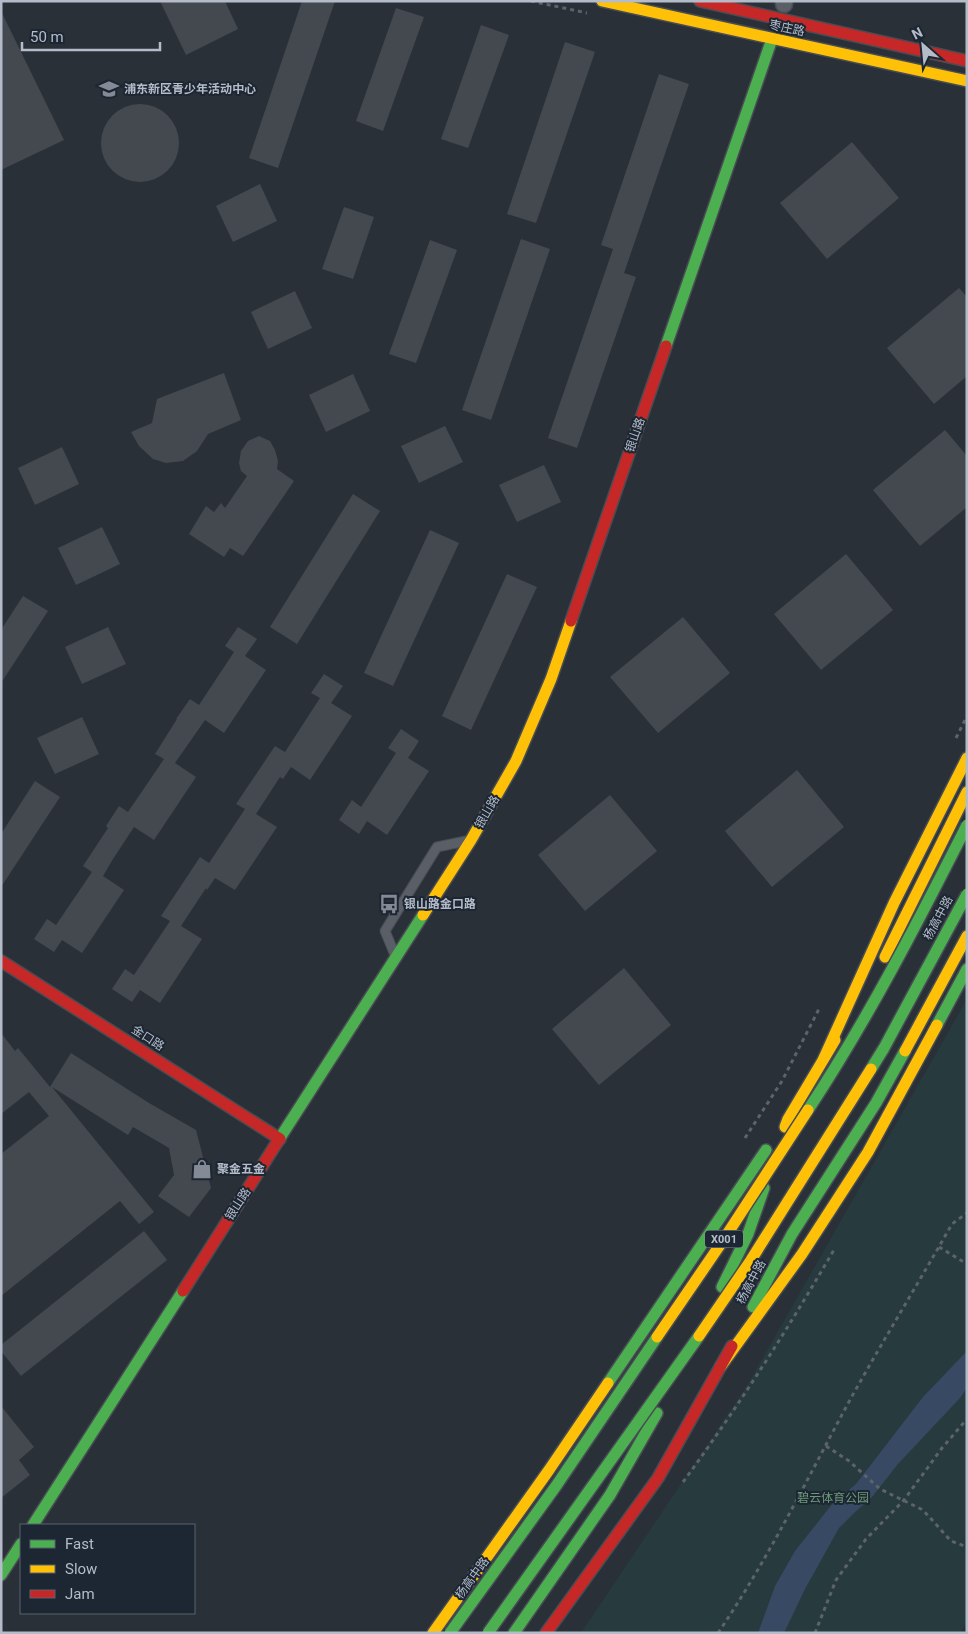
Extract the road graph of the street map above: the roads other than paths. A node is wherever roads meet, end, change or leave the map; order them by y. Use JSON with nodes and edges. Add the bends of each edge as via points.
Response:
{"nodes":[{"id":1,"x":602,"y":1,"type":"edge"},
{"id":2,"x":700,"y":1,"type":"edge"},
{"id":3,"x":782,"y":8,"type":"edge"},
{"id":4,"x":772,"y":39,"type":"junction"},
{"id":5,"x":967,"y":61,"type":"edge"},
{"id":6,"x":967,"y":81,"type":"edge"},
{"id":7,"x":967,"y":758,"type":"edge"},
{"id":8,"x":967,"y":792,"type":"edge"},
{"id":9,"x":967,"y":825,"type":"edge"},
{"id":10,"x":471,"y":840,"type":"junction"},
{"id":11,"x":967,"y":894,"type":"edge"},
{"id":12,"x":967,"y":936,"type":"edge"},
{"id":13,"x":396,"y":958,"type":"junction"},
{"id":14,"x":1,"y":961,"type":"edge"},
{"id":15,"x":967,"y":969,"type":"edge"},
{"id":16,"x":824,"y":1058,"type":"junction"},
{"id":17,"x":788,"y":1119,"type":"junction"},
{"id":18,"x":280,"y":1139,"type":"junction"},
{"id":19,"x":721,"y":1366,"type":"junction"},
{"id":20,"x":34,"y":1524,"type":"edge"},
{"id":21,"x":20,"y":1546,"type":"edge"},
{"id":22,"x":1,"y":1575,"type":"edge"},
{"id":23,"x":433,"y":1633,"type":"edge"},
{"id":24,"x":450,"y":1633,"type":"edge"},
{"id":25,"x":488,"y":1633,"type":"edge"},
{"id":26,"x":514,"y":1633,"type":"edge"},
{"id":27,"x":546,"y":1633,"type":"edge"}],
"edges":[{"from":1,"to":4,"type":"main road","name":"枣庄路"},
{"from":2,"to":3,"type":"main road","name":"枣庄路"},
{"from":3,"to":4,"type":"street","name":"银山路"},
{"from":3,"to":5,"type":"main road","name":"枣庄路"},
{"from":4,"to":6,"type":"main road","name":"枣庄路"},
{"from":4,"to":10,"type":"main road","name":"银山路","via":[[551,679],[516,761]]},
{"from":7,"to":16,"type":"main road","via":[[894,903]]},
{"from":8,"to":16,"type":"main road","name":"杨高中路","number":"X001","via":[[876,976]]},
{"from":9,"to":24,"type":"main road","name":"杨高中路","number":"X001","bridge":true,"via":[[914,928],[817,1097],[566,1470]]},
{"from":10,"to":13,"type":"main road","name":"银山路"},
{"from":10,"to":13,"type":"lane","via":[[437,847],[385,931]]},
{"from":11,"to":25,"type":"main road","name":"杨高中路","number":"X001","bridge":true,"via":[[884,1048],[751,1260]]},
{"from":12,"to":19,"type":"main road","name":"杨高中路","via":[[876,1103],[792,1234]]},
{"from":13,"to":18,"type":"main road","name":"银山路"},
{"from":14,"to":18,"type":"main road","name":"金口路"},
{"from":15,"to":19,"type":"main road","via":[[868,1152],[802,1254]]},
{"from":16,"to":17,"type":"main road","name":"杨高中路","number":"X001"},
{"from":17,"to":23,"type":"main road","number":"X001","via":[[549,1470]]},
{"from":17,"to":26,"type":"main road","name":"杨高中路","number":"X001","via":[[748,1234],[678,1379],[610,1495]]},
{"from":18,"to":20,"type":"main road","name":"银山路"},
{"from":19,"to":27,"type":"main road","name":"杨高中路","via":[[658,1478]]},
{"from":21,"to":22,"type":"main road"}]}
